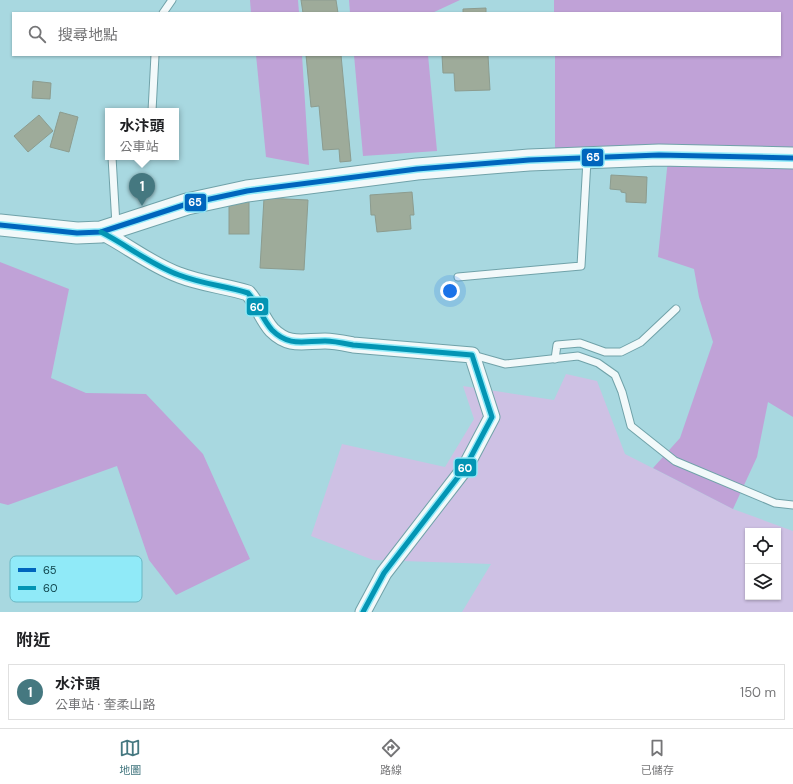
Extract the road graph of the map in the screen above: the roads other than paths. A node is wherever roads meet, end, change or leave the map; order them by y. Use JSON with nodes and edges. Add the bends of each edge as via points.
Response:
{"nodes":[{"id":1,"x":172,"y":0,"type":"edge"},
{"id":2,"x":164,"y":12,"type":"edge"},
{"id":3,"x":155,"y":56,"type":"edge"},
{"id":4,"x":152,"y":108,"type":"edge"},
{"id":5,"x":587,"y":158,"type":"junction"},
{"id":6,"x":793,"y":158,"type":"edge"},
{"id":7,"x":112,"y":160,"type":"edge"},
{"id":8,"x":0,"y":225,"type":"edge"},
{"id":9,"x":108,"y":229,"type":"junction"},
{"id":10,"x":458,"y":277,"type":"dead end"},
{"id":11,"x":676,"y":309,"type":"dead end"},
{"id":12,"x":472,"y":355,"type":"junction"},
{"id":13,"x":555,"y":359,"type":"junction"},
{"id":14,"x":793,"y":505,"type":"edge"},
{"id":15,"x":363,"y":612,"type":"edge"}],
"edges":[{"from":1,"to":2,"type":"lane"},
{"from":3,"to":4,"type":"lane"},
{"from":5,"to":6,"type":"street","via":[[659,155]]},
{"from":5,"to":9,"type":"street","via":[[417,169],[247,191],[188,204]]},
{"from":5,"to":10,"type":"lane","via":[[581,266]]},
{"from":7,"to":9,"type":"lane"},
{"from":8,"to":9,"type":"street","via":[[77,233]]},
{"from":9,"to":12,"type":"street","via":[[118,240],[178,275],[248,294],[266,323],[286,340],[295,343],[333,341],[352,345]]},
{"from":11,"to":13,"type":"lane","via":[[641,342],[621,352],[605,352],[580,343],[557,345]]},
{"from":12,"to":13,"type":"lane","via":[[505,364]]},
{"from":12,"to":15,"type":"street","via":[[492,417],[465,468],[384,572]]},
{"from":13,"to":14,"type":"lane","via":[[578,356],[598,363],[615,375],[631,426],[675,461],[775,503]]}]}
